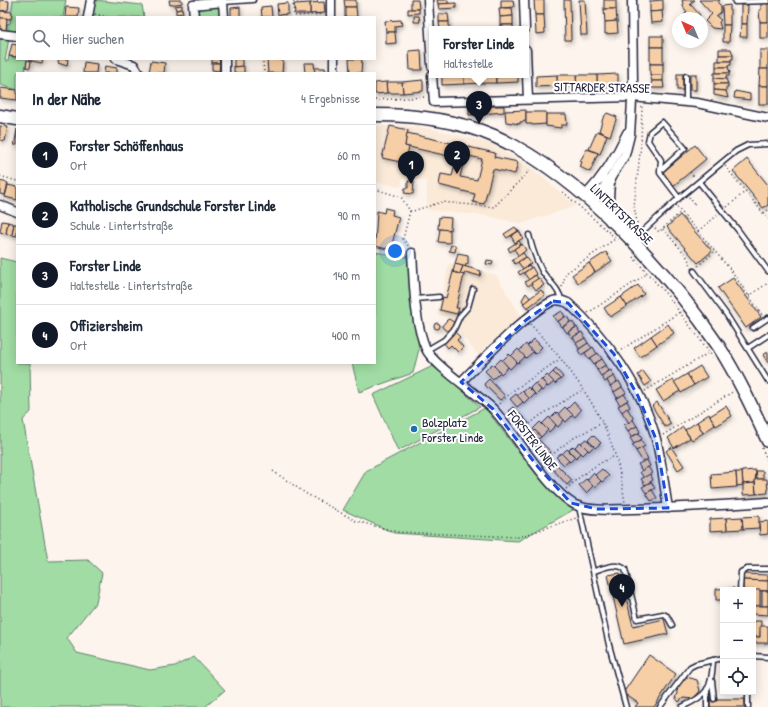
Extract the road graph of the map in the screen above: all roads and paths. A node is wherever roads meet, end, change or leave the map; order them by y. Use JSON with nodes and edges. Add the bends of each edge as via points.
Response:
{"nodes":[{"id":1,"x":91,"y":0,"type":"edge"},
{"id":2,"x":253,"y":0,"type":"edge"},
{"id":3,"x":318,"y":0,"type":"edge"},
{"id":4,"x":331,"y":0,"type":"edge"},
{"id":5,"x":428,"y":0,"type":"edge"},
{"id":6,"x":524,"y":0,"type":"edge"},
{"id":7,"x":632,"y":0,"type":"edge"},
{"id":8,"x":768,"y":1,"type":"edge"},
{"id":9,"x":193,"y":2,"type":"edge"},
{"id":10,"x":223,"y":2,"type":"junction"},
{"id":11,"x":734,"y":2,"type":"dead end"},
{"id":12,"x":323,"y":14,"type":"dead end"},
{"id":13,"x":89,"y":15,"type":"edge"},
{"id":14,"x":194,"y":16,"type":"edge"},
{"id":15,"x":224,"y":16,"type":"edge"},
{"id":16,"x":332,"y":16,"type":"edge"},
{"id":17,"x":430,"y":26,"type":"edge"},
{"id":18,"x":525,"y":26,"type":"edge"},
{"id":19,"x":0,"y":34,"type":"edge"},
{"id":20,"x":16,"y":36,"type":"edge"},
{"id":21,"x":120,"y":60,"type":"edge"},
{"id":22,"x":225,"y":60,"type":"edge"},
{"id":23,"x":334,"y":60,"type":"edge"},
{"id":24,"x":263,"y":62,"type":"dead end"},
{"id":25,"x":138,"y":72,"type":"edge"},
{"id":26,"x":225,"y":72,"type":"edge"},
{"id":27,"x":264,"y":72,"type":"edge"},
{"id":28,"x":334,"y":72,"type":"edge"},
{"id":29,"x":686,"y":76,"type":"dead end"},
{"id":30,"x":432,"y":78,"type":"edge"},
{"id":31,"x":527,"y":78,"type":"edge"},
{"id":32,"x":632,"y":97,"type":"junction"},
{"id":33,"x":642,"y":98,"type":"junction"},
{"id":34,"x":434,"y":99,"type":"junction"},
{"id":35,"x":528,"y":99,"type":"junction"},
{"id":36,"x":376,"y":100,"type":"edge"},
{"id":37,"x":686,"y":102,"type":"junction"},
{"id":38,"x":376,"y":115,"type":"edge"},
{"id":39,"x":0,"y":116,"type":"edge"},
{"id":40,"x":768,"y":118,"type":"edge"},
{"id":41,"x":16,"y":119,"type":"edge"},
{"id":42,"x":630,"y":124,"type":"junction"},
{"id":43,"x":768,"y":144,"type":"edge"},
{"id":44,"x":538,"y":160,"type":"junction"},
{"id":45,"x":722,"y":163,"type":"junction"},
{"id":46,"x":660,"y":171,"type":"junction"},
{"id":47,"x":690,"y":172,"type":"dead end"},
{"id":48,"x":0,"y":176,"type":"edge"},
{"id":49,"x":16,"y":181,"type":"edge"},
{"id":50,"x":608,"y":182,"type":"junction"},
{"id":51,"x":698,"y":182,"type":"junction"},
{"id":52,"x":376,"y":190,"type":"edge"},
{"id":53,"x":563,"y":191,"type":"dead end"},
{"id":54,"x":685,"y":193,"type":"junction"},
{"id":55,"x":679,"y":198,"type":"junction"},
{"id":56,"x":589,"y":199,"type":"junction"},
{"id":57,"x":673,"y":203,"type":"junction"},
{"id":58,"x":695,"y":205,"type":"dead end"},
{"id":59,"x":0,"y":206,"type":"edge"},
{"id":60,"x":768,"y":210,"type":"edge"},
{"id":61,"x":410,"y":211,"type":"junction"},
{"id":62,"x":16,"y":212,"type":"edge"},
{"id":63,"x":681,"y":212,"type":"junction"},
{"id":64,"x":764,"y":213,"type":"junction"},
{"id":65,"x":768,"y":219,"type":"edge"},
{"id":66,"x":611,"y":220,"type":"junction"},
{"id":67,"x":651,"y":223,"type":"junction"},
{"id":68,"x":663,"y":229,"type":"junction"},
{"id":69,"x":529,"y":235,"type":"dead end"},
{"id":70,"x":616,"y":238,"type":"junction"},
{"id":71,"x":630,"y":242,"type":"junction"},
{"id":72,"x":715,"y":251,"type":"junction"},
{"id":73,"x":412,"y":253,"type":"joint"},
{"id":74,"x":694,"y":271,"type":"dead end"},
{"id":75,"x":768,"y":271,"type":"edge"},
{"id":76,"x":648,"y":273,"type":"junction"},
{"id":77,"x":768,"y":283,"type":"edge"},
{"id":78,"x":473,"y":289,"type":"dead end"},
{"id":79,"x":749,"y":296,"type":"junction"},
{"id":80,"x":561,"y":297,"type":"junction"},
{"id":81,"x":439,"y":298,"type":"dead end"},
{"id":82,"x":416,"y":299,"type":"junction"},
{"id":83,"x":680,"y":312,"type":"junction"},
{"id":84,"x":582,"y":317,"type":"junction"},
{"id":85,"x":767,"y":319,"type":"edge"},
{"id":86,"x":526,"y":320,"type":"junction"},
{"id":87,"x":753,"y":328,"type":"dead end"},
{"id":88,"x":768,"y":335,"type":"edge"},
{"id":89,"x":748,"y":348,"type":"junction"},
{"id":90,"x":426,"y":350,"type":"junction"},
{"id":91,"x":710,"y":352,"type":"junction"},
{"id":92,"x":614,"y":354,"type":"junction"},
{"id":93,"x":560,"y":359,"type":"junction"},
{"id":94,"x":714,"y":359,"type":"dead end"},
{"id":95,"x":768,"y":381,"type":"edge"},
{"id":96,"x":461,"y":382,"type":"junction"},
{"id":97,"x":582,"y":390,"type":"junction"},
{"id":98,"x":638,"y":396,"type":"junction"},
{"id":99,"x":737,"y":396,"type":"dead end"},
{"id":100,"x":493,"y":409,"type":"junction"},
{"id":101,"x":602,"y":422,"type":"junction"},
{"id":102,"x":516,"y":437,"type":"junction"},
{"id":103,"x":656,"y":439,"type":"junction"},
{"id":104,"x":764,"y":442,"type":"edge"},
{"id":105,"x":615,"y":456,"type":"junction"},
{"id":106,"x":768,"y":462,"type":"edge"},
{"id":107,"x":538,"y":467,"type":"junction"},
{"id":108,"x":273,"y":471,"type":"dead end"},
{"id":109,"x":560,"y":493,"type":"junction"},
{"id":110,"x":768,"y":502,"type":"edge"},
{"id":111,"x":579,"y":507,"type":"junction"},
{"id":112,"x":668,"y":508,"type":"junction"},
{"id":113,"x":626,"y":509,"type":"junction"},
{"id":114,"x":582,"y":517,"type":"junction"},
{"id":115,"x":768,"y":569,"type":"edge"},
{"id":116,"x":594,"y":571,"type":"junction"},
{"id":117,"x":740,"y":587,"type":"edge"},
{"id":118,"x":672,"y":625,"type":"dead end"},
{"id":119,"x":756,"y":656,"type":"edge"},
{"id":120,"x":768,"y":657,"type":"edge"},
{"id":121,"x":720,"y":659,"type":"edge"},
{"id":122,"x":712,"y":660,"type":"junction"},
{"id":123,"x":712,"y":681,"type":"junction"},
{"id":124,"x":707,"y":689,"type":"junction"},
{"id":125,"x":748,"y":695,"type":"edge"},
{"id":126,"x":714,"y":699,"type":"dead end"},
{"id":127,"x":626,"y":707,"type":"edge"},
{"id":128,"x":660,"y":707,"type":"edge"},
{"id":129,"x":682,"y":707,"type":"edge"},
{"id":130,"x":707,"y":707,"type":"edge"},
{"id":131,"x":748,"y":707,"type":"edge"}],
"edges":[{"from":1,"to":13,"type":"street"},
{"from":2,"to":10,"type":"lane"},
{"from":3,"to":12,"type":"path","via":[[293,2],[294,16]]},
{"from":4,"to":16,"type":"street"},
{"from":5,"to":17,"type":"street"},
{"from":6,"to":18,"type":"street"},
{"from":7,"to":32,"type":"street"},
{"from":8,"to":11,"type":"lane"},
{"from":9,"to":10,"type":"street"},
{"from":9,"to":14,"type":"street"},
{"from":10,"to":15,"type":"street"},
{"from":19,"to":20,"type":"street"},
{"from":21,"to":25,"type":"street","via":[[134,64]]},
{"from":22,"to":26,"type":"street"},
{"from":23,"to":28,"type":"street"},
{"from":24,"to":27,"type":"path"},
{"from":29,"to":37,"type":"lane"},
{"from":30,"to":34,"type":"street"},
{"from":31,"to":35,"type":"street"},
{"from":32,"to":33,"type":"street","name":"SITTARDER STRASSE"},
{"from":32,"to":35,"type":"street","name":"SITTARDER STRASSE"},
{"from":32,"to":42,"type":"street"},
{"from":33,"to":37,"type":"street","name":"SITTARDER STRASSE"},
{"from":33,"to":71,"type":"path","via":[[641,144],[634,207],[636,223]]},
{"from":34,"to":35,"type":"street","name":"SITTARDER STRASSE"},
{"from":34,"to":36,"type":"path"},
{"from":37,"to":40,"type":"street","name":"SITTARDER STRASSE"},
{"from":38,"to":44,"type":"main road","name":"LINTERTSTRASSE","via":[[449,122],[492,135]]},
{"from":39,"to":41,"type":"main road"},
{"from":42,"to":50,"type":"street","via":[[625,155]]},
{"from":42,"to":56,"type":"street","via":[[618,154]]},
{"from":43,"to":45,"type":"lane","via":[[748,145]]},
{"from":44,"to":56,"type":"main road","name":"LINTERTSTRASSE"},
{"from":44,"to":61,"type":"path","via":[[494,207],[442,202]]},
{"from":45,"to":51,"type":"lane"},
{"from":45,"to":64,"type":"path"},
{"from":46,"to":46,"type":"lane","via":[[685,148],[662,122],[648,135],[648,142],[661,160]]},
{"from":46,"to":55,"type":"lane"},
{"from":47,"to":51,"type":"path"},
{"from":48,"to":49,"type":"path"},
{"from":50,"to":56,"type":"street"},
{"from":50,"to":66,"type":"main road","via":[[607,199]]},
{"from":51,"to":54,"type":"lane"},
{"from":51,"to":75,"type":"lane"},
{"from":52,"to":61,"type":"path","via":[[401,197]]},
{"from":53,"to":70,"type":"path"},
{"from":54,"to":55,"type":"lane"},
{"from":54,"to":58,"type":"path"},
{"from":55,"to":57,"type":"lane"},
{"from":56,"to":66,"type":"main road","name":"LINTERTSTRASSE"},
{"from":57,"to":63,"type":"path"},
{"from":57,"to":67,"type":"lane"},
{"from":59,"to":62,"type":"street"},
{"from":60,"to":64,"type":"path"},
{"from":61,"to":73,"type":"path","via":[[404,239]]},
{"from":63,"to":68,"type":"path"},
{"from":63,"to":72,"type":"path"},
{"from":64,"to":65,"type":"path"},
{"from":66,"to":71,"type":"main road","name":"LINTERTSTRASSE"},
{"from":67,"to":68,"type":"path","via":[[659,232]]},
{"from":67,"to":71,"type":"lane"},
{"from":68,"to":72,"type":"path","via":[[686,255],[693,270]]},
{"from":69,"to":80,"type":"lane","via":[[532,249],[543,272]]},
{"from":70,"to":71,"type":"path"},
{"from":70,"to":80,"type":"path","via":[[566,273]]},
{"from":71,"to":76,"type":"path"},
{"from":71,"to":104,"type":"main road","name":"LINTERTSTRASSE","via":[[689,306],[719,347],[742,386]]},
{"from":72,"to":79,"type":"path"},
{"from":73,"to":82,"type":"street"},
{"from":74,"to":89,"type":"lane"},
{"from":76,"to":83,"type":"path"},
{"from":76,"to":84,"type":"path"},
{"from":77,"to":79,"type":"path"},
{"from":78,"to":90,"type":"lane","via":[[468,307],[454,329],[444,340]]},
{"from":79,"to":85,"type":"path"},
{"from":80,"to":84,"type":"street"},
{"from":80,"to":86,"type":"street"},
{"from":81,"to":82,"type":"lane"},
{"from":82,"to":90,"type":"street"},
{"from":83,"to":91,"type":"path"},
{"from":83,"to":92,"type":"path"},
{"from":84,"to":92,"type":"street"},
{"from":85,"to":87,"type":"lane"},
{"from":86,"to":93,"type":"path"},
{"from":86,"to":96,"type":"street"},
{"from":88,"to":89,"type":"lane"},
{"from":89,"to":95,"type":"lane"},
{"from":90,"to":96,"type":"street","name":"FORSTER LINDE"},
{"from":91,"to":94,"type":"path"},
{"from":91,"to":98,"type":"path"},
{"from":92,"to":98,"type":"street"},
{"from":93,"to":97,"type":"path"},
{"from":93,"to":100,"type":"path","via":[[514,390]]},
{"from":96,"to":100,"type":"street","name":"FORSTER LINDE"},
{"from":97,"to":101,"type":"path"},
{"from":97,"to":102,"type":"path","via":[[538,418]]},
{"from":98,"to":103,"type":"street"},
{"from":99,"to":103,"type":"path","via":[[734,390]]},
{"from":100,"to":102,"type":"street","name":"FORSTER LINDE"},
{"from":101,"to":105,"type":"path"},
{"from":101,"to":107,"type":"path","via":[[570,440]]},
{"from":102,"to":107,"type":"street","name":"FORSTER LINDE"},
{"from":103,"to":112,"type":"street"},
{"from":104,"to":106,"type":"path"},
{"from":105,"to":109,"type":"path","via":[[598,463]]},
{"from":105,"to":113,"type":"path"},
{"from":107,"to":109,"type":"street","name":"FORSTER LINDE"},
{"from":108,"to":114,"type":"path","via":[[305,493],[356,521],[398,532],[519,537]]},
{"from":109,"to":111,"type":"street","name":"FORSTER LINDE"},
{"from":110,"to":112,"type":"street","name":"FORSTER LINDE"},
{"from":111,"to":113,"type":"street","name":"FORSTER LINDE"},
{"from":111,"to":114,"type":"lane"},
{"from":112,"to":113,"type":"street","name":"FORSTER LINDE"},
{"from":114,"to":116,"type":"lane"},
{"from":115,"to":117,"type":"lane","via":[[747,569],[741,572]]},
{"from":116,"to":118,"type":"lane","via":[[615,565],[621,566],[625,569],[636,619],[664,614]]},
{"from":116,"to":127,"type":"lane","via":[[609,645]]},
{"from":119,"to":120,"type":"lane"},
{"from":121,"to":122,"type":"lane"},
{"from":122,"to":123,"type":"lane"},
{"from":122,"to":128,"type":"lane","via":[[690,667]]},
{"from":123,"to":124,"type":"lane"},
{"from":123,"to":126,"type":"lane"},
{"from":124,"to":129,"type":"lane","via":[[697,700]]},
{"from":124,"to":130,"type":"lane"},
{"from":125,"to":131,"type":"lane"}]}
